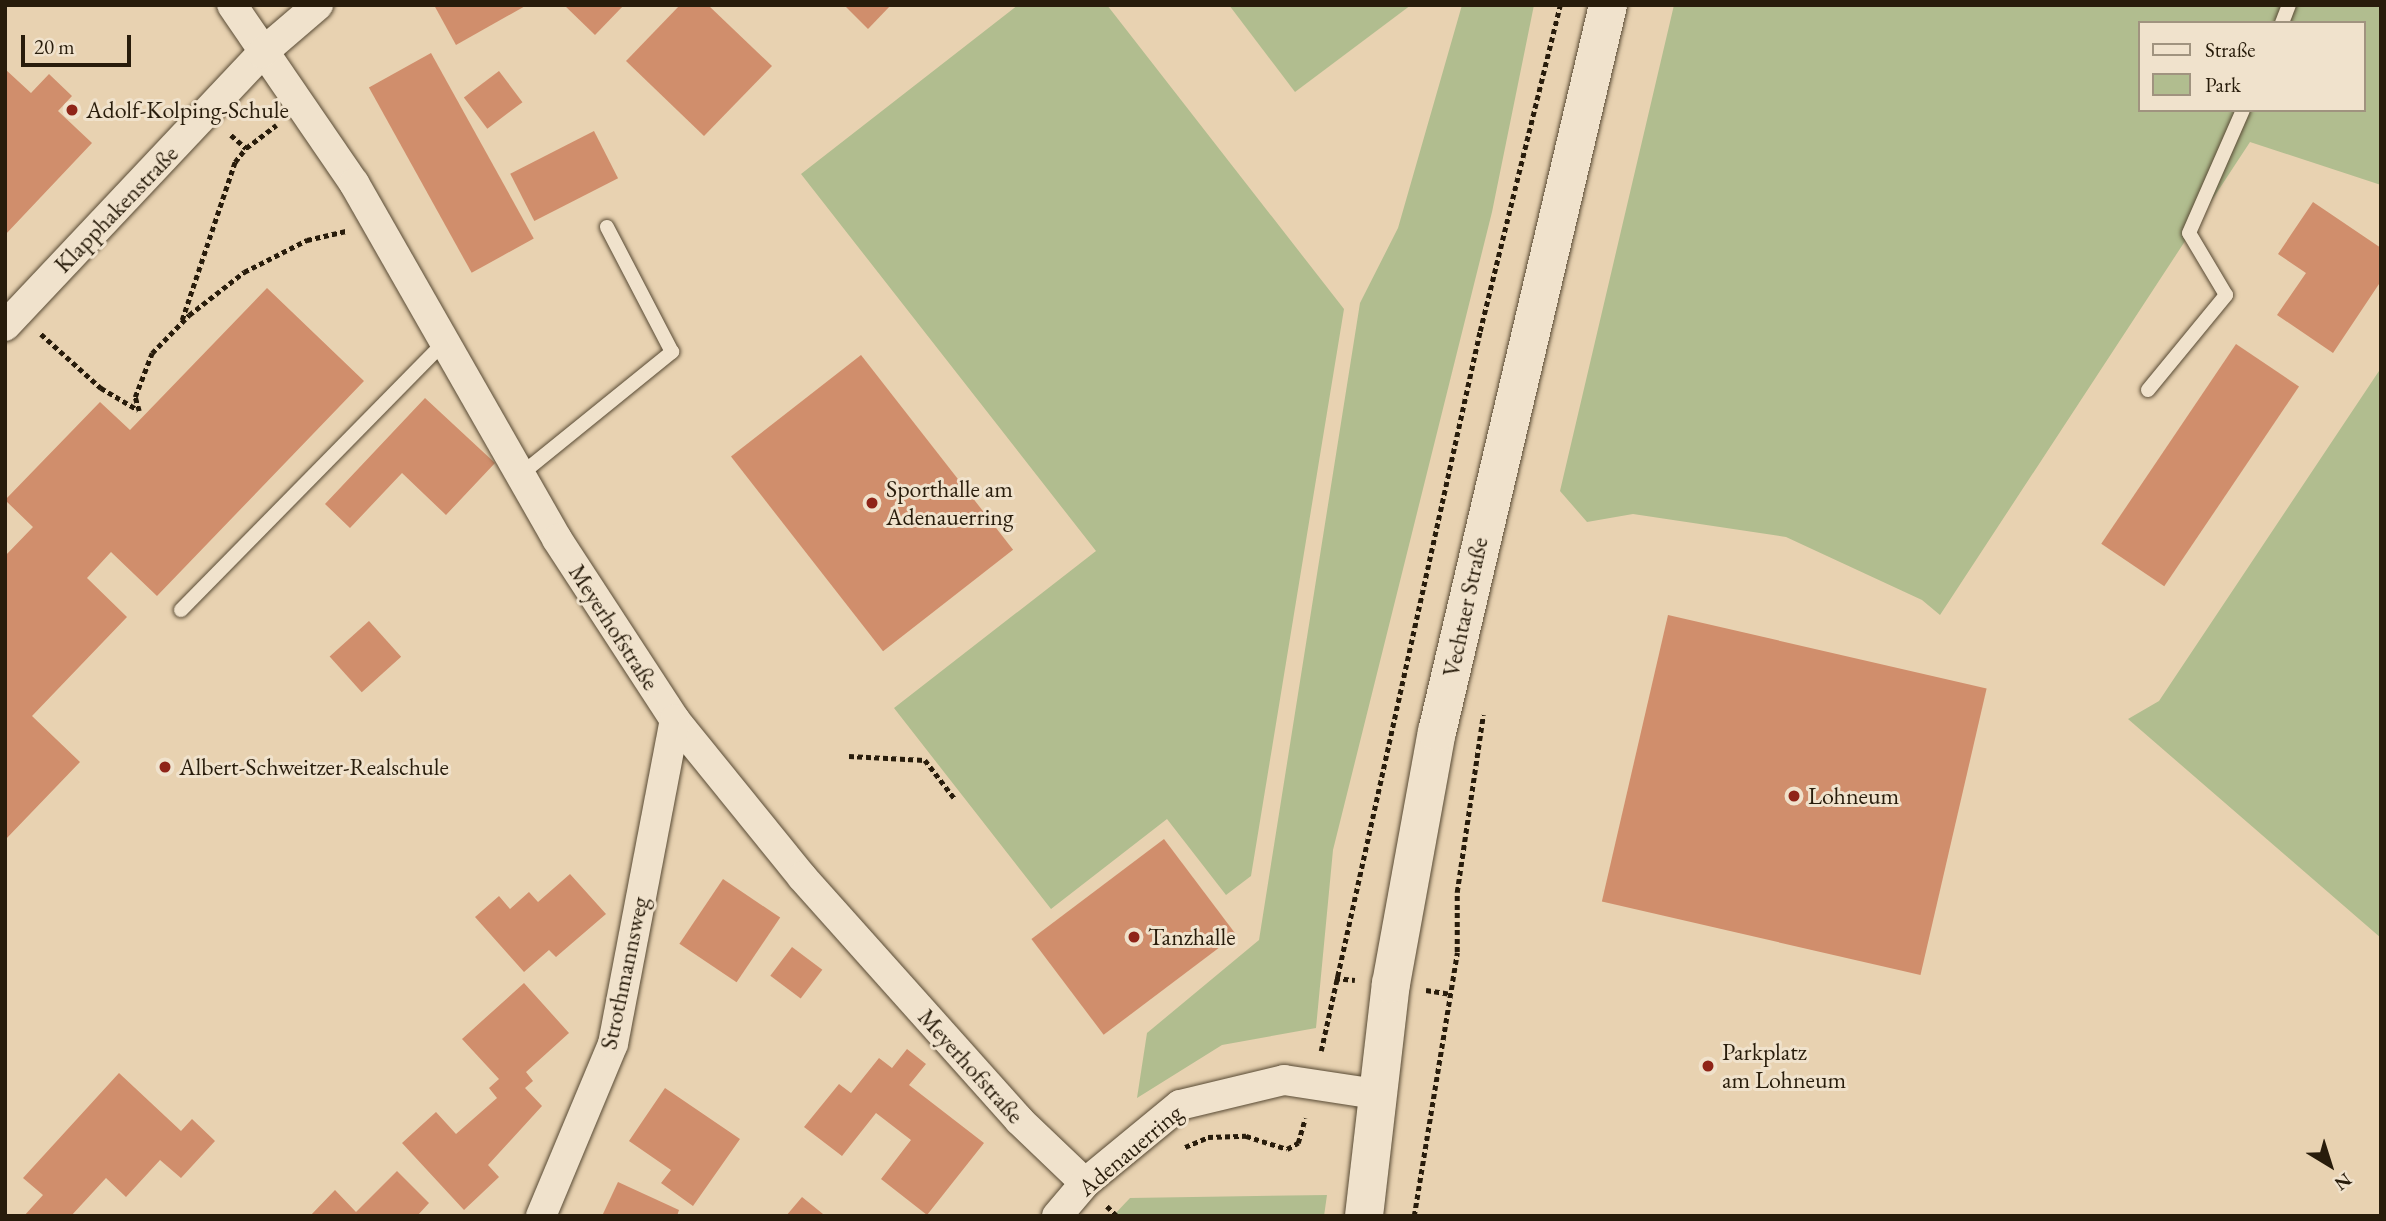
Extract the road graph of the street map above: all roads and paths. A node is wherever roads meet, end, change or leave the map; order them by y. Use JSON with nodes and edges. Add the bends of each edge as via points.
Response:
{"nodes":[{"id":1,"x":232,"y":5,"type":"edge"},
{"id":2,"x":318,"y":5,"type":"edge"},
{"id":3,"x":1560,"y":5,"type":"edge"},
{"id":4,"x":1608,"y":5,"type":"edge"},
{"id":5,"x":262,"y":53,"type":"junction"},
{"id":6,"x":300,"y":106,"type":"junction"},
{"id":7,"x":2242,"y":112,"type":"edge"},
{"id":8,"x":208,"y":113,"type":"junction"},
{"id":9,"x":246,"y":148,"type":"junction"},
{"id":10,"x":377,"y":224,"type":"junction"},
{"id":11,"x":607,"y":227,"type":"dead end"},
{"id":12,"x":12,"y":319,"type":"edge"},
{"id":13,"x":180,"y":324,"type":"junction"},
{"id":14,"x":444,"y":342,"type":"junction"},
{"id":15,"x":2148,"y":390,"type":"dead end"},
{"id":16,"x":520,"y":475,"type":"junction"},
{"id":17,"x":181,"y":610,"type":"dead end"},
{"id":18,"x":1485,"y":702,"type":"dead end"},
{"id":19,"x":675,"y":720,"type":"junction"},
{"id":20,"x":849,"y":756,"type":"dead end"},
{"id":21,"x":955,"y":799,"type":"dead end"},
{"id":22,"x":1315,"y":1082,"type":"junction"},
{"id":23,"x":1375,"y":1094,"type":"junction"},
{"id":24,"x":1177,"y":1151,"type":"dead end"},
{"id":25,"x":1094,"y":1193,"type":"junction"},
{"id":26,"x":1114,"y":1194,"type":"dead end"},
{"id":27,"x":541,"y":1216,"type":"edge"},
{"id":28,"x":1057,"y":1216,"type":"edge"},
{"id":29,"x":1364,"y":1216,"type":"edge"},
{"id":30,"x":1414,"y":1216,"type":"edge"}],
"edges":[{"from":1,"to":5,"type":"street","name":"Meyerhofstraße"},
{"from":2,"to":5,"type":"street","name":"Klapphakenstraße"},
{"from":3,"to":22,"type":"path","via":[[1335,978]]},
{"from":4,"to":23,"type":"main road","name":"Vechtaer Straße","via":[[1437,732]]},
{"from":5,"to":6,"type":"street","name":"Meyerhofstraße"},
{"from":5,"to":8,"type":"street","name":"Klapphakenstraße"},
{"from":6,"to":9,"type":"path"},
{"from":6,"to":10,"type":"street","name":"Meyerhofstraße"},
{"from":7,"to":15,"type":"lane","via":[[2189,233],[2226,295]]},
{"from":8,"to":9,"type":"path"},
{"from":8,"to":12,"type":"street","name":"Klapphakenstraße"},
{"from":9,"to":13,"type":"path","via":[[235,162]]},
{"from":10,"to":13,"type":"path","via":[[307,240],[244,271]]},
{"from":10,"to":14,"type":"street","name":"Meyerhofstraße"},
{"from":11,"to":16,"type":"lane","via":[[671,352]]},
{"from":12,"to":13,"type":"path","via":[[100,388],[139,411],[135,397],[152,353]]},
{"from":14,"to":16,"type":"street","name":"Meyerhofstraße"},
{"from":14,"to":17,"type":"lane"},
{"from":16,"to":19,"type":"street","name":"Meyerhofstraße"},
{"from":18,"to":30,"type":"path","via":[[1457,892],[1457,952]]},
{"from":19,"to":25,"type":"street","name":"Meyerhofstraße","via":[[802,877],[1019,1121]]},
{"from":19,"to":27,"type":"street","name":"Strothmannsweg","via":[[613,1044]]},
{"from":20,"to":21,"type":"path","via":[[925,760]]},
{"from":22,"to":23,"type":"street","name":"Adenauerring"},
{"from":22,"to":24,"type":"path","via":[[1298,1143],[1287,1149],[1246,1136],[1208,1137]]},
{"from":22,"to":25,"type":"street","name":"Adenauerring","via":[[1284,1080],[1180,1105]]},
{"from":23,"to":29,"type":"main road","name":"Vechtaer Straße"},
{"from":25,"to":26,"type":"path"},
{"from":25,"to":28,"type":"street","name":"Adenauerring"}]}
